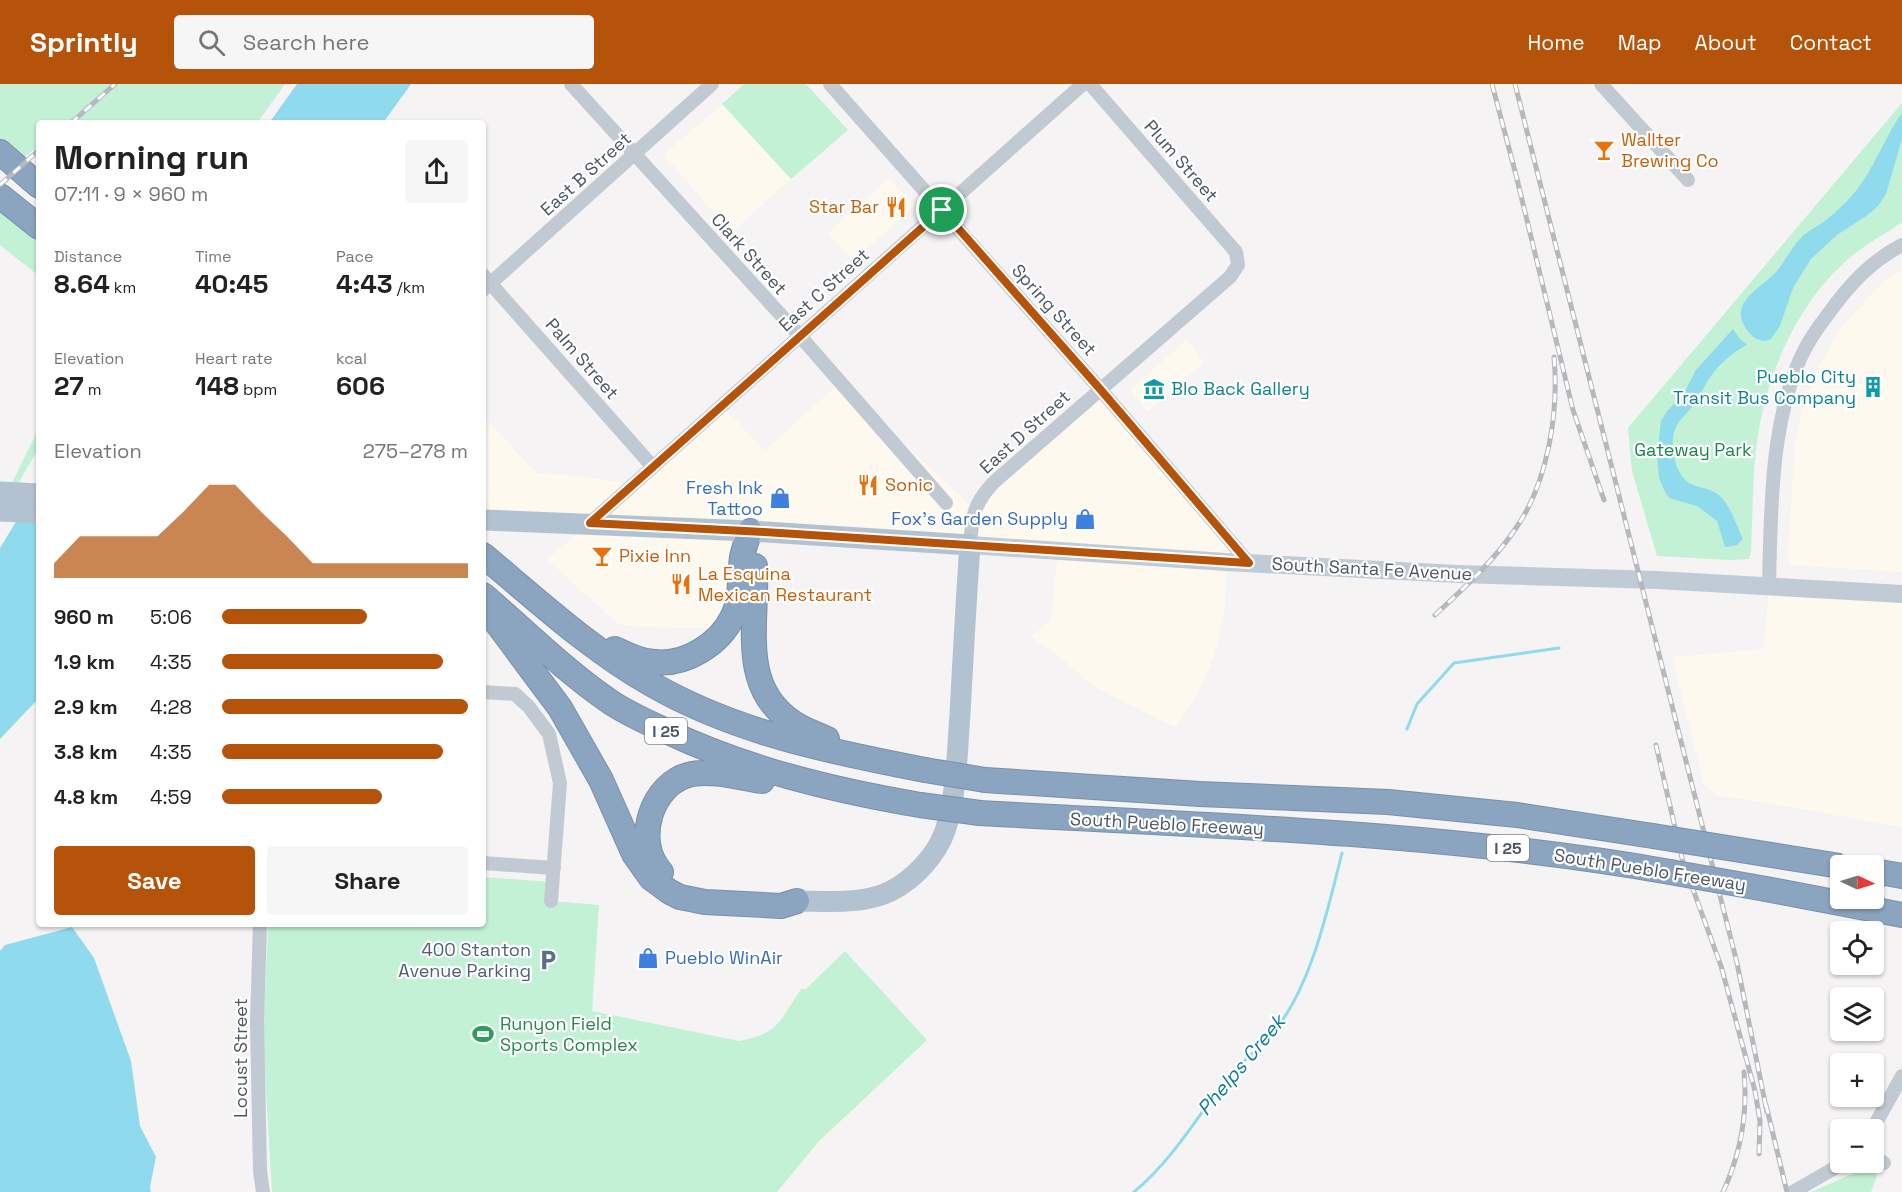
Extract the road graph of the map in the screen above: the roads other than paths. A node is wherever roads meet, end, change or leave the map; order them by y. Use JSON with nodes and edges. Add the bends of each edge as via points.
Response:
{"nodes":[{"id":1,"x":571,"y":84,"type":"edge"},
{"id":2,"x":712,"y":84,"type":"edge"},
{"id":3,"x":830,"y":84,"type":"edge"},
{"id":4,"x":1083,"y":84,"type":"edge"},
{"id":5,"x":1090,"y":84,"type":"edge"},
{"id":6,"x":1601,"y":84,"type":"edge"},
{"id":7,"x":0,"y":152,"type":"edge"},
{"id":8,"x":635,"y":154,"type":"junction"},
{"id":9,"x":0,"y":167,"type":"edge"},
{"id":10,"x":1688,"y":180,"type":"dead end"},
{"id":11,"x":36,"y":183,"type":"edge"},
{"id":12,"x":0,"y":196,"type":"edge"},
{"id":13,"x":36,"y":197,"type":"edge"},
{"id":14,"x":942,"y":210,"type":"junction"},
{"id":15,"x":36,"y":225,"type":"edge"},
{"id":16,"x":1902,"y":245,"type":"edge"},
{"id":17,"x":1238,"y":265,"type":"joint"},
{"id":18,"x":486,"y":283,"type":"edge"},
{"id":19,"x":800,"y":336,"type":"junction"},
{"id":20,"x":1100,"y":389,"type":"junction"},
{"id":21,"x":653,"y":467,"type":"junction"},
{"id":22,"x":6,"y":492,"type":"edge"},
{"id":23,"x":36,"y":494,"type":"edge"},
{"id":24,"x":946,"y":504,"type":"dead end"},
{"id":25,"x":0,"y":511,"type":"edge"},
{"id":26,"x":36,"y":513,"type":"edge"},
{"id":27,"x":486,"y":519,"type":"edge"},
{"id":28,"x":590,"y":523,"type":"junction"},
{"id":29,"x":750,"y":531,"type":"junction"},
{"id":30,"x":970,"y":545,"type":"junction"},
{"id":31,"x":486,"y":557,"type":"edge"},
{"id":32,"x":1249,"y":563,"type":"junction"},
{"id":33,"x":514,"y":580,"type":"junction"},
{"id":34,"x":1769,"y":585,"type":"junction"},
{"id":35,"x":1902,"y":594,"type":"edge"},
{"id":36,"x":486,"y":598,"type":"edge"},
{"id":37,"x":486,"y":608,"type":"edge"},
{"id":38,"x":486,"y":692,"type":"edge"},
{"id":39,"x":882,"y":762,"type":"junction"},
{"id":40,"x":884,"y":799,"type":"junction"},
{"id":41,"x":486,"y":863,"type":"edge"},
{"id":42,"x":1830,"y":864,"type":"edge"},
{"id":43,"x":554,"y":868,"type":"junction"},
{"id":44,"x":1884,"y":873,"type":"edge"},
{"id":45,"x":1902,"y":876,"type":"edge"},
{"id":46,"x":551,"y":901,"type":"dead end"},
{"id":47,"x":797,"y":901,"type":"junction"},
{"id":48,"x":1902,"y":915,"type":"edge"},
{"id":49,"x":260,"y":927,"type":"edge"},
{"id":50,"x":1902,"y":1076,"type":"edge"},
{"id":51,"x":1878,"y":1119,"type":"edge"},
{"id":52,"x":1830,"y":1170,"type":"edge"},
{"id":53,"x":263,"y":1192,"type":"edge"},
{"id":54,"x":1792,"y":1192,"type":"edge"}],
"edges":[{"from":1,"to":8,"type":"street","name":"Clark Street"},
{"from":2,"to":8,"type":"street","name":"East B Street"},
{"from":3,"to":14,"type":"street","name":"Spring Street"},
{"from":4,"to":14,"type":"street","name":"East C Street"},
{"from":5,"to":17,"type":"street","name":"Plum Street","via":[[1236,252]]},
{"from":6,"to":10,"type":"street"},
{"from":7,"to":11,"type":"highway"},
{"from":8,"to":18,"type":"street","name":"East B Street"},
{"from":8,"to":19,"type":"street","name":"Clark Street"},
{"from":9,"to":13,"type":"highway"},
{"from":12,"to":15,"type":"highway"},
{"from":14,"to":19,"type":"street","name":"East C Street"},
{"from":14,"to":20,"type":"street","name":"Spring Street"},
{"from":16,"to":34,"type":"street","via":[[1847,287],[1800,358],[1780,425]]},
{"from":17,"to":20,"type":"street","name":"East D Street","via":[[1230,277]]},
{"from":18,"to":21,"type":"street","name":"Palm Street"},
{"from":19,"to":21,"type":"street","name":"East C Street"},
{"from":19,"to":24,"type":"street","name":"Clark Street"},
{"from":20,"to":30,"type":"street","name":"East D Street","via":[[985,492],[972,517]]},
{"from":20,"to":32,"type":"street","name":"Spring Street"},
{"from":21,"to":28,"type":"street","name":"East C Street"},
{"from":22,"to":23,"type":"main road"},
{"from":25,"to":26,"type":"main road"},
{"from":27,"to":28,"type":"main road","name":"South Santa Fe Avenue"},
{"from":28,"to":29,"type":"main road","name":"South Santa Fe Avenue"},
{"from":29,"to":30,"type":"main road","name":"South Santa Fe Avenue"},
{"from":29,"to":33,"type":"highway","via":[[733,616],[717,639],[679,660],[656,663],[612,648]]},
{"from":29,"to":39,"type":"highway","via":[[756,584],[754,658],[763,691],[800,728]]},
{"from":30,"to":32,"type":"main road","name":"South Santa Fe Avenue"},
{"from":30,"to":47,"type":"main road","via":[[957,758],[940,843],[917,872],[891,891],[864,900]]},
{"from":31,"to":33,"type":"highway","name":"South Pueblo Freeway","number":"I 25"},
{"from":32,"to":34,"type":"main road","name":"South Santa Fe Avenue"},
{"from":33,"to":39,"type":"highway","name":"South Pueblo Freeway","number":"I 25","via":[[594,646],[676,698],[784,739]]},
{"from":34,"to":35,"type":"main road","name":"South Santa Fe Avenue"},
{"from":36,"to":40,"type":"highway","name":"South Pueblo Freeway","number":"I 25","via":[[610,701],[656,726],[754,767]]},
{"from":37,"to":47,"type":"highway","via":[[560,708],[601,780],[634,854],[659,886],[680,897],[705,902],[780,906]]},
{"from":38,"to":43,"type":"street","via":[[515,694],[549,734],[560,783]]},
{"from":39,"to":42,"type":"highway","name":"South Pueblo Freeway","number":"I 25","bridge":true,"via":[[985,780],[1388,802],[1517,815]]},
{"from":40,"to":47,"type":"highway","via":[[705,773],[680,778],[669,786],[651,812],[647,840],[654,865],[669,880],[695,890],[781,894]]},
{"from":40,"to":48,"type":"highway","name":"South Pueblo Freeway","number":"I 25","bridge":true,"via":[[980,813],[1344,834],[1512,849],[1605,861]]},
{"from":41,"to":43,"type":"street"},
{"from":43,"to":46,"type":"street"},
{"from":44,"to":45,"type":"highway"},
{"from":49,"to":53,"type":"street","name":"Locust Street","via":[[257,1022]]},
{"from":50,"to":51,"type":"street"},
{"from":52,"to":54,"type":"street"}]}
